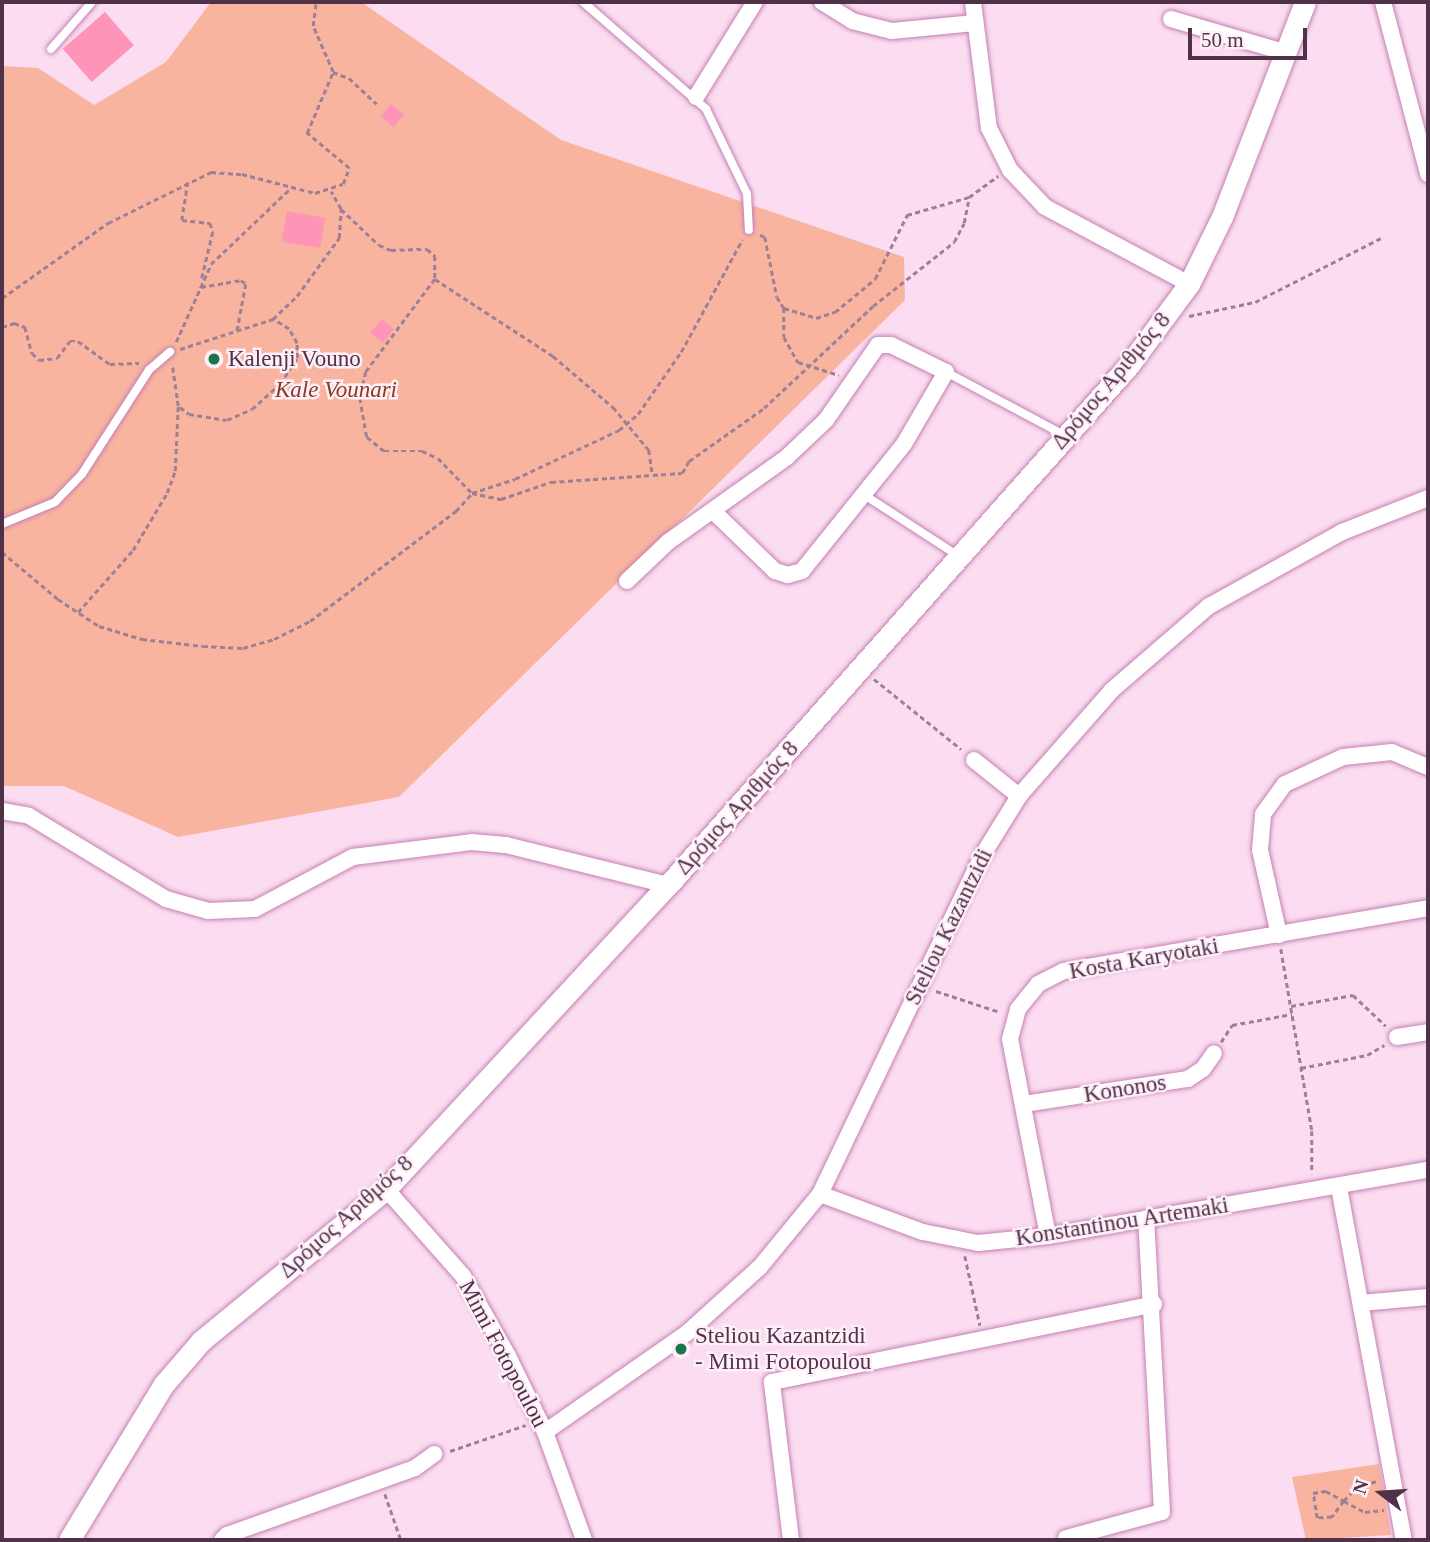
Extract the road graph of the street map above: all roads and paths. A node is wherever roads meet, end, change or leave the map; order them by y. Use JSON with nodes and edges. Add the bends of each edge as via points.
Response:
{"nodes":[{"id":1,"x":92,"y":2,"type":"edge"},
{"id":2,"x":316,"y":2,"type":"edge"},
{"id":3,"x":583,"y":2,"type":"edge"},
{"id":4,"x":755,"y":2,"type":"edge"},
{"id":5,"x":822,"y":2,"type":"edge"},
{"id":6,"x":973,"y":2,"type":"edge"},
{"id":7,"x":1305,"y":2,"type":"edge"},
{"id":8,"x":1383,"y":2,"type":"edge"},
{"id":9,"x":1171,"y":19,"type":"dead end"},
{"id":10,"x":975,"y":23,"type":"junction"},
{"id":11,"x":51,"y":49,"type":"dead end"},
{"id":12,"x":1284,"y":52,"type":"junction"},
{"id":13,"x":333,"y":72,"type":"junction"},
{"id":14,"x":696,"y":97,"type":"junction"},
{"id":15,"x":377,"y":104,"type":"dead end"},
{"id":16,"x":1010,"y":170,"type":"junction"},
{"id":17,"x":1428,"y":174,"type":"edge"},
{"id":18,"x":188,"y":181,"type":"junction"},
{"id":19,"x":293,"y":186,"type":"junction"},
{"id":20,"x":331,"y":192,"type":"junction"},
{"id":21,"x":969,"y":197,"type":"junction"},
{"id":22,"x":341,"y":209,"type":"junction"},
{"id":23,"x":749,"y":230,"type":"junction"},
{"id":24,"x":1381,"y":238,"type":"dead end"},
{"id":25,"x":435,"y":279,"type":"junction"},
{"id":26,"x":1189,"y":284,"type":"junction"},
{"id":27,"x":200,"y":287,"type":"junction"},
{"id":28,"x":2,"y":298,"type":"edge"},
{"id":29,"x":784,"y":308,"type":"junction"},
{"id":30,"x":273,"y":320,"type":"junction"},
{"id":31,"x":1162,"y":323,"type":"junction"},
{"id":32,"x":2,"y":327,"type":"edge"},
{"id":33,"x":236,"y":333,"type":"junction"},
{"id":34,"x":170,"y":352,"type":"junction"},
{"id":35,"x":156,"y":364,"type":"junction"},
{"id":36,"x":811,"y":365,"type":"junction"},
{"id":37,"x":946,"y":372,"type":"junction"},
{"id":38,"x":854,"y":382,"type":"junction"},
{"id":39,"x":178,"y":406,"type":"junction"},
{"id":40,"x":627,"y":423,"type":"junction"},
{"id":41,"x":1066,"y":436,"type":"junction"},
{"id":42,"x":653,"y":473,"type":"junction"},
{"id":43,"x":472,"y":493,"type":"junction"},
{"id":44,"x":866,"y":496,"type":"junction"},
{"id":45,"x":1428,"y":498,"type":"edge"},
{"id":46,"x":715,"y":513,"type":"junction"},
{"id":47,"x":2,"y":524,"type":"edge"},
{"id":48,"x":2,"y":552,"type":"edge"},
{"id":49,"x":960,"y":557,"type":"junction"},
{"id":50,"x":627,"y":581,"type":"dead end"},
{"id":51,"x":78,"y":612,"type":"junction"},
{"id":52,"x":861,"y":668,"type":"junction"},
{"id":53,"x":974,"y":760,"type":"joint"},
{"id":54,"x":1428,"y":767,"type":"edge"},
{"id":55,"x":1019,"y":796,"type":"junction"},
{"id":56,"x":2,"y":811,"type":"edge"},
{"id":57,"x":668,"y":885,"type":"junction"},
{"id":58,"x":1428,"y":908,"type":"edge"},
{"id":59,"x":1279,"y":935,"type":"junction"},
{"id":60,"x":920,"y":985,"type":"junction"},
{"id":61,"x":1291,"y":1006,"type":"junction"},
{"id":62,"x":1292,"y":1014,"type":"junction"},
{"id":63,"x":1016,"y":1017,"type":"junction"},
{"id":64,"x":1428,"y":1032,"type":"edge"},
{"id":65,"x":1398,"y":1037,"type":"junction"},
{"id":66,"x":1214,"y":1053,"type":"joint"},
{"id":67,"x":1301,"y":1068,"type":"junction"},
{"id":68,"x":1024,"y":1104,"type":"junction"},
{"id":69,"x":1428,"y":1170,"type":"edge"},
{"id":70,"x":1339,"y":1186,"type":"junction"},
{"id":71,"x":386,"y":1189,"type":"junction"},
{"id":72,"x":1314,"y":1191,"type":"junction"},
{"id":73,"x":820,"y":1194,"type":"junction"},
{"id":74,"x":1146,"y":1218,"type":"junction"},
{"id":75,"x":1048,"y":1236,"type":"junction"},
{"id":76,"x":961,"y":1240,"type":"junction"},
{"id":77,"x":1428,"y":1297,"type":"edge"},
{"id":78,"x":1361,"y":1303,"type":"junction"},
{"id":79,"x":1154,"y":1304,"type":"junction"},
{"id":80,"x":983,"y":1342,"type":"junction"},
{"id":81,"x":542,"y":1426,"type":"junction"},
{"id":82,"x":435,"y":1454,"type":"joint"},
{"id":83,"x":1392,"y":1478,"type":"junction"},
{"id":84,"x":380,"y":1480,"type":"junction"},
{"id":85,"x":1344,"y":1501,"type":"junction"},
{"id":86,"x":1398,"y":1509,"type":"junction"},
{"id":87,"x":1066,"y":1538,"type":"dead end"},
{"id":88,"x":69,"y":1540,"type":"edge"},
{"id":89,"x":222,"y":1540,"type":"edge"},
{"id":90,"x":401,"y":1540,"type":"edge"},
{"id":91,"x":583,"y":1540,"type":"edge"},
{"id":92,"x":791,"y":1540,"type":"edge"},
{"id":93,"x":1404,"y":1540,"type":"edge"}],
"edges":[{"from":1,"to":11,"type":"lane"},
{"from":2,"to":13,"type":"path","via":[[313,26]]},
{"from":3,"to":14,"type":"lane"},
{"from":4,"to":14,"type":"street"},
{"from":5,"to":10,"type":"street","via":[[852,21],[892,31]]},
{"from":6,"to":10,"type":"street"},
{"from":7,"to":12,"type":"street","name":"Δρόμος Αριθμός 8"},
{"from":8,"to":17,"type":"street"},
{"from":9,"to":12,"type":"street"},
{"from":10,"to":16,"type":"street","via":[[989,128]]},
{"from":12,"to":26,"type":"street","name":"Δρόμος Αριθμός 8","via":[[1222,217]]},
{"from":13,"to":15,"type":"path","via":[[349,78]]},
{"from":13,"to":20,"type":"path","via":[[307,132],[349,168],[343,184]]},
{"from":14,"to":23,"type":"lane","via":[[747,194]]},
{"from":16,"to":21,"type":"path","via":[[980,184]]},
{"from":16,"to":26,"type":"street","via":[[1045,207]]},
{"from":18,"to":19,"type":"path","via":[[211,172]]},
{"from":18,"to":27,"type":"path","via":[[182,220],[210,223],[213,232]]},
{"from":18,"to":28,"type":"path","via":[[108,223]]},
{"from":19,"to":20,"type":"path"},
{"from":19,"to":27,"type":"path","via":[[211,264]]},
{"from":20,"to":22,"type":"path"},
{"from":21,"to":29,"type":"path","via":[[907,215],[875,279],[835,312],[816,318]]},
{"from":21,"to":36,"type":"path","via":[[954,242],[873,306]]},
{"from":22,"to":25,"type":"path","via":[[379,245],[391,250],[427,249],[435,257]]},
{"from":22,"to":30,"type":"path","via":[[339,238],[332,253]]},
{"from":23,"to":29,"type":"path","via":[[765,237],[777,297]]},
{"from":23,"to":40,"type":"path","via":[[733,251],[681,352]]},
{"from":24,"to":31,"type":"path","via":[[1255,302]]},
{"from":25,"to":40,"type":"path","via":[[553,356]]},
{"from":25,"to":43,"type":"path","via":[[373,358],[360,398],[361,419],[367,437],[384,451],[422,451],[438,458]]},
{"from":26,"to":31,"type":"street","name":"Δρόμος Αριθμός 8"},
{"from":27,"to":33,"type":"path","via":[[241,280],[246,284]]},
{"from":27,"to":34,"type":"path","via":[[187,324]]},
{"from":29,"to":36,"type":"path","via":[[784,337],[798,362]]},
{"from":30,"to":33,"type":"path"},
{"from":30,"to":39,"type":"path","via":[[289,329],[297,343],[297,358],[281,384],[252,409],[226,420],[189,414]]},
{"from":31,"to":41,"type":"street","name":"Δρόμος Αριθμός 8"},
{"from":32,"to":35,"type":"path","via":[[14,323],[24,327],[39,360],[57,358],[70,341],[78,341],[110,364]]},
{"from":33,"to":34,"type":"path"},
{"from":34,"to":35,"type":"lane"},
{"from":34,"to":39,"type":"path"},
{"from":35,"to":47,"type":"lane","via":[[82,474],[55,502]]},
{"from":36,"to":38,"type":"path"},
{"from":36,"to":42,"type":"path","via":[[764,408],[690,461],[682,473]]},
{"from":37,"to":38,"type":"street","via":[[891,345],[878,345],[865,358]]},
{"from":37,"to":41,"type":"lane"},
{"from":37,"to":44,"type":"street","via":[[904,444]]},
{"from":38,"to":46,"type":"street","via":[[826,420],[787,457]]},
{"from":39,"to":51,"type":"path","via":[[175,471],[167,493],[133,550]]},
{"from":40,"to":42,"type":"path","via":[[649,450]]},
{"from":40,"to":43,"type":"path","via":[[515,479]]},
{"from":41,"to":49,"type":"street","name":"Δρόμος Αριθμός 8"},
{"from":42,"to":43,"type":"path","via":[[551,482],[501,499]]},
{"from":43,"to":51,"type":"path","via":[[456,511],[310,621],[274,639],[243,648],[142,639],[99,626]]},
{"from":44,"to":46,"type":"street","via":[[802,571],[788,575],[760,559]]},
{"from":44,"to":49,"type":"lane"},
{"from":45,"to":55,"type":"street","name":"Steliou Kazantzidi","via":[[1342,533],[1209,606],[1112,690]]},
{"from":46,"to":50,"type":"street","via":[[668,542]]},
{"from":48,"to":51,"type":"path"},
{"from":49,"to":52,"type":"street","name":"Δρόμος Αριθμός 8"},
{"from":52,"to":53,"type":"path"},
{"from":52,"to":57,"type":"street","name":"Δρόμος Αριθμός 8"},
{"from":53,"to":55,"type":"street"},
{"from":54,"to":59,"type":"street","via":[[1392,752],[1343,757],[1285,784],[1263,814],[1260,850]]},
{"from":55,"to":60,"type":"street","name":"Steliou Kazantzidi","via":[[982,856]]},
{"from":56,"to":57,"type":"street","via":[[29,816],[166,899],[208,911],[255,909],[353,857],[471,842],[506,845]]},
{"from":57,"to":71,"type":"street","name":"Δρόμος Αριθμός 8"},
{"from":58,"to":59,"type":"street","name":"Kosta Karyotaki"},
{"from":59,"to":61,"type":"path"},
{"from":59,"to":63,"type":"street","name":"Kosta Karyotaki","via":[[1064,971],[1038,985]]},
{"from":60,"to":63,"type":"path"},
{"from":60,"to":73,"type":"street","name":"Steliou Kazantzidi"},
{"from":61,"to":62,"type":"path"},
{"from":61,"to":65,"type":"path","via":[[1353,995]]},
{"from":62,"to":66,"type":"path","via":[[1232,1026]]},
{"from":62,"to":67,"type":"path"},
{"from":63,"to":68,"type":"street","name":"Kosta Karyotaki","via":[[1010,1039]]},
{"from":64,"to":65,"type":"street"},
{"from":65,"to":67,"type":"path","via":[[1367,1055]]},
{"from":66,"to":68,"type":"street","name":"Kononos","via":[[1203,1069],[1188,1079]]},
{"from":67,"to":72,"type":"path","via":[[1312,1130]]},
{"from":68,"to":75,"type":"street","name":"Kosta Karyotaki"},
{"from":69,"to":70,"type":"street","name":"Konstantinou Artemaki"},
{"from":70,"to":72,"type":"street","name":"Konstantinou Artemaki"},
{"from":70,"to":78,"type":"street"},
{"from":71,"to":81,"type":"street","name":"Mimi Fotopoulou","via":[[463,1276]]},
{"from":71,"to":88,"type":"street","name":"Δρόμος Αριθμός 8","via":[[201,1342],[164,1384]]},
{"from":72,"to":74,"type":"street","name":"Konstantinou Artemaki"},
{"from":73,"to":76,"type":"street","name":"Konstantinou Artemaki","via":[[923,1232]]},
{"from":73,"to":81,"type":"street","name":"Steliou Kazantzidi","via":[[760,1267],[687,1333]]},
{"from":74,"to":75,"type":"street","name":"Konstantinou Artemaki"},
{"from":74,"to":79,"type":"street"},
{"from":75,"to":76,"type":"street","name":"Konstantinou Artemaki","via":[[978,1243]]},
{"from":76,"to":80,"type":"path"},
{"from":77,"to":78,"type":"street"},
{"from":78,"to":83,"type":"street"},
{"from":79,"to":80,"type":"street"},
{"from":79,"to":87,"type":"street","via":[[1162,1512]]},
{"from":80,"to":92,"type":"street","via":[[772,1382]]},
{"from":81,"to":82,"type":"path"},
{"from":81,"to":91,"type":"street","name":"Mimi Fotopoulou"},
{"from":82,"to":84,"type":"street","via":[[415,1468]]},
{"from":83,"to":85,"type":"path","via":[[1359,1485]]},
{"from":83,"to":86,"type":"street"},
{"from":84,"to":89,"type":"street"},
{"from":84,"to":90,"type":"path"},
{"from":85,"to":85,"type":"path","via":[[1326,1491],[1313,1493],[1317,1518],[1332,1517]]},
{"from":85,"to":86,"type":"path","via":[[1366,1512]]},
{"from":86,"to":93,"type":"street"}]}
